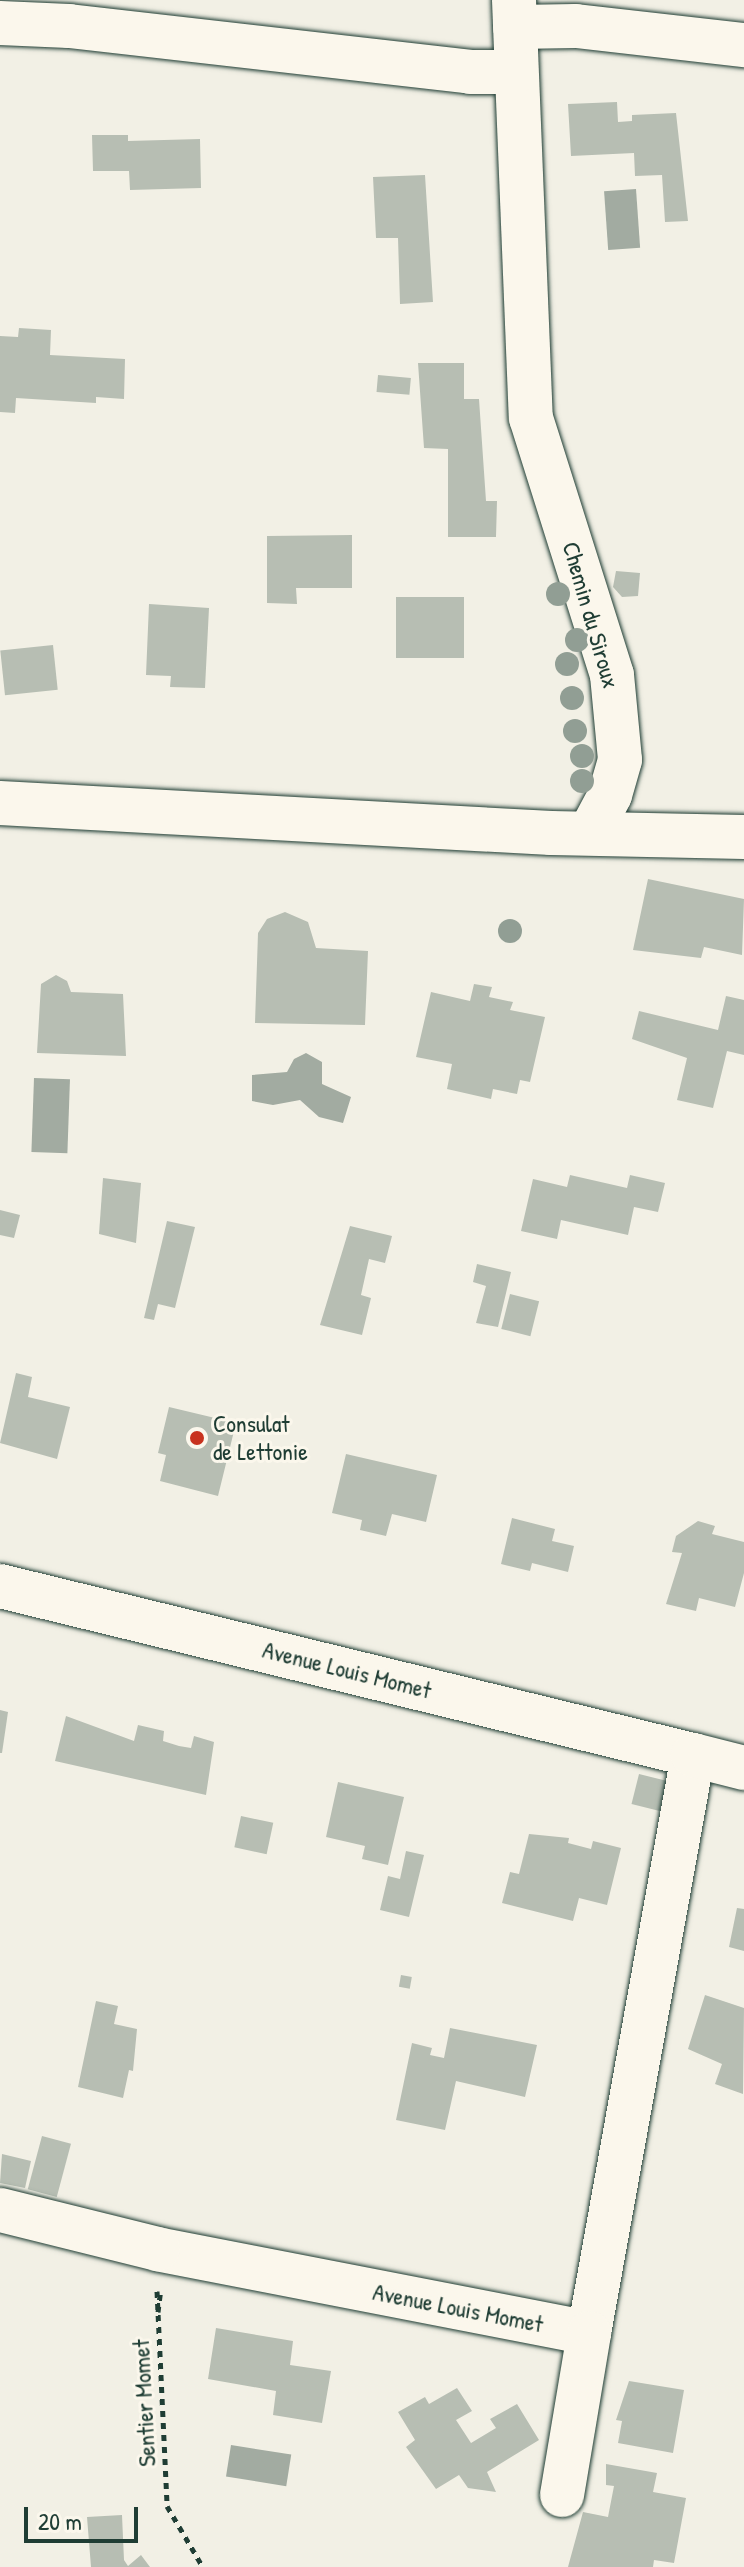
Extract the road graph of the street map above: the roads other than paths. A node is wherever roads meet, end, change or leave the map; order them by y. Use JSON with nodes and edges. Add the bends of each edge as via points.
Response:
{"nodes":[{"id":1,"x":514,"y":13,"type":"edge"},
{"id":2,"x":0,"y":23,"type":"edge"},
{"id":3,"x":744,"y":45,"type":"edge"},
{"id":4,"x":515,"y":72,"type":"junction"},
{"id":5,"x":0,"y":803,"type":"edge"},
{"id":6,"x":591,"y":830,"type":"junction"},
{"id":7,"x":744,"y":837,"type":"edge"},
{"id":8,"x":0,"y":1586,"type":"edge"},
{"id":9,"x":693,"y":1755,"type":"junction"},
{"id":10,"x":744,"y":1768,"type":"edge"},
{"id":11,"x":0,"y":2210,"type":"edge"},
{"id":12,"x":589,"y":2333,"type":"junction"},
{"id":13,"x":562,"y":2495,"type":"dead end"}],
"edges":[{"from":1,"to":3,"type":"street","via":[[576,26]]},
{"from":1,"to":4,"type":"street","name":"Chemin du Siroux"},
{"from":2,"to":4,"type":"street","via":[[69,26],[470,72]]},
{"from":4,"to":6,"type":"street","name":"Chemin du Siroux","via":[[531,418],[612,675],[620,760],[610,795]]},
{"from":5,"to":6,"type":"street","via":[[551,833]]},
{"from":6,"to":7,"type":"street"},
{"from":8,"to":9,"type":"street","name":"Avenue Louis Momet"},
{"from":9,"to":10,"type":"street","name":"Avenue Louis Momet"},
{"from":9,"to":12,"type":"street"},
{"from":11,"to":12,"type":"street","name":"Avenue Louis Momet","via":[[158,2249]]},
{"from":12,"to":13,"type":"street"}]}
